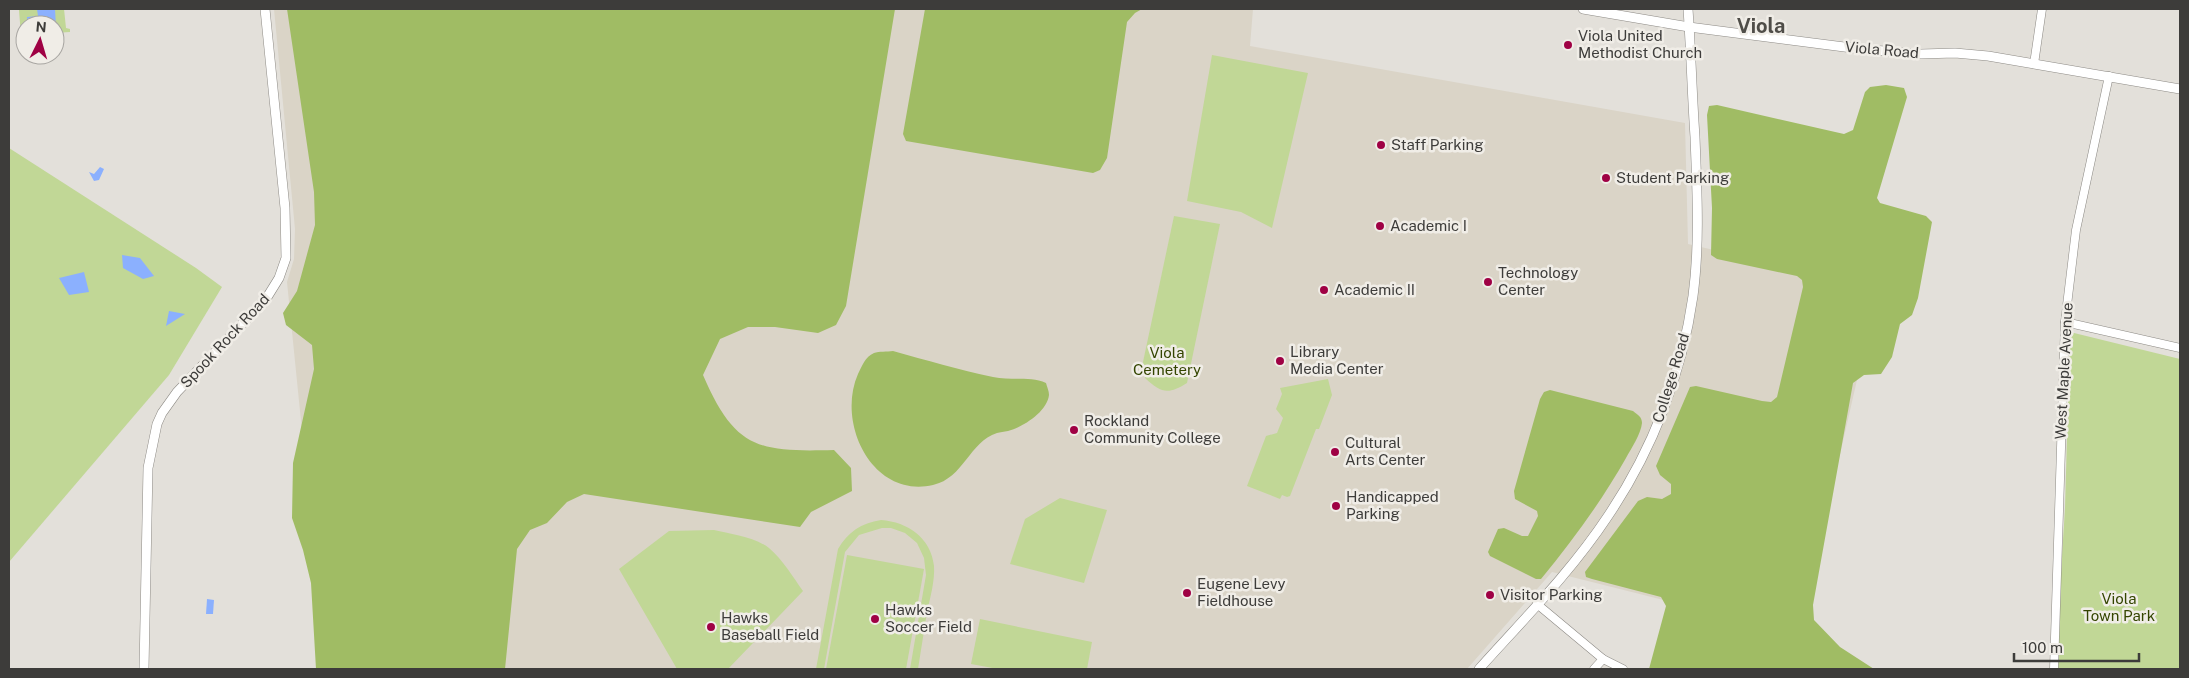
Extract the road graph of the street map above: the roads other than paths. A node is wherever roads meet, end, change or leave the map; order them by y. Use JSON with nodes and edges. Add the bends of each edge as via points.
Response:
{"nodes":[{"id":1,"x":266,"y":9,"type":"edge"},
{"id":2,"x":1583,"y":9,"type":"edge"},
{"id":3,"x":1688,"y":9,"type":"edge"},
{"id":4,"x":2042,"y":9,"type":"edge"},
{"id":5,"x":1689,"y":28,"type":"junction"},
{"id":6,"x":2034,"y":64,"type":"junction"},
{"id":7,"x":2109,"y":76,"type":"junction"},
{"id":8,"x":2180,"y":89,"type":"edge"},
{"id":9,"x":2065,"y":322,"type":"junction"},
{"id":10,"x":2180,"y":348,"type":"edge"},
{"id":11,"x":1537,"y":604,"type":"junction"},
{"id":12,"x":1603,"y":659,"type":"junction"},
{"id":13,"x":144,"y":669,"type":"edge"},
{"id":14,"x":1479,"y":669,"type":"edge"},
{"id":15,"x":1594,"y":669,"type":"edge"},
{"id":16,"x":1623,"y":669,"type":"edge"},
{"id":17,"x":2054,"y":669,"type":"edge"}],
"edges":[{"from":1,"to":13,"type":"street","name":"Spook Rock Road","via":[[285,208],[286,258],[266,299],[187,380],[169,401],[157,424],[148,468]]},
{"from":2,"to":5,"type":"street","name":"Viola Road"},
{"from":3,"to":5,"type":"street","name":"College Road"},
{"from":4,"to":6,"type":"street"},
{"from":5,"to":6,"type":"street","name":"Viola Road","via":[[1860,49],[1980,55]]},
{"from":5,"to":11,"type":"street","name":"College Road","via":[[1698,221],[1693,295],[1684,343],[1663,410],[1633,475],[1596,533]]},
{"from":6,"to":7,"type":"street","name":"Viola Road"},
{"from":7,"to":8,"type":"street","name":"Viola Road"},
{"from":7,"to":9,"type":"street","name":"West Maple Avenue","via":[[2076,230]]},
{"from":9,"to":10,"type":"street"},
{"from":9,"to":17,"type":"street","name":"West Maple Avenue"},
{"from":11,"to":12,"type":"street"},
{"from":11,"to":14,"type":"street","name":"College Road"},
{"from":12,"to":15,"type":"street"},
{"from":12,"to":16,"type":"street"}]}
